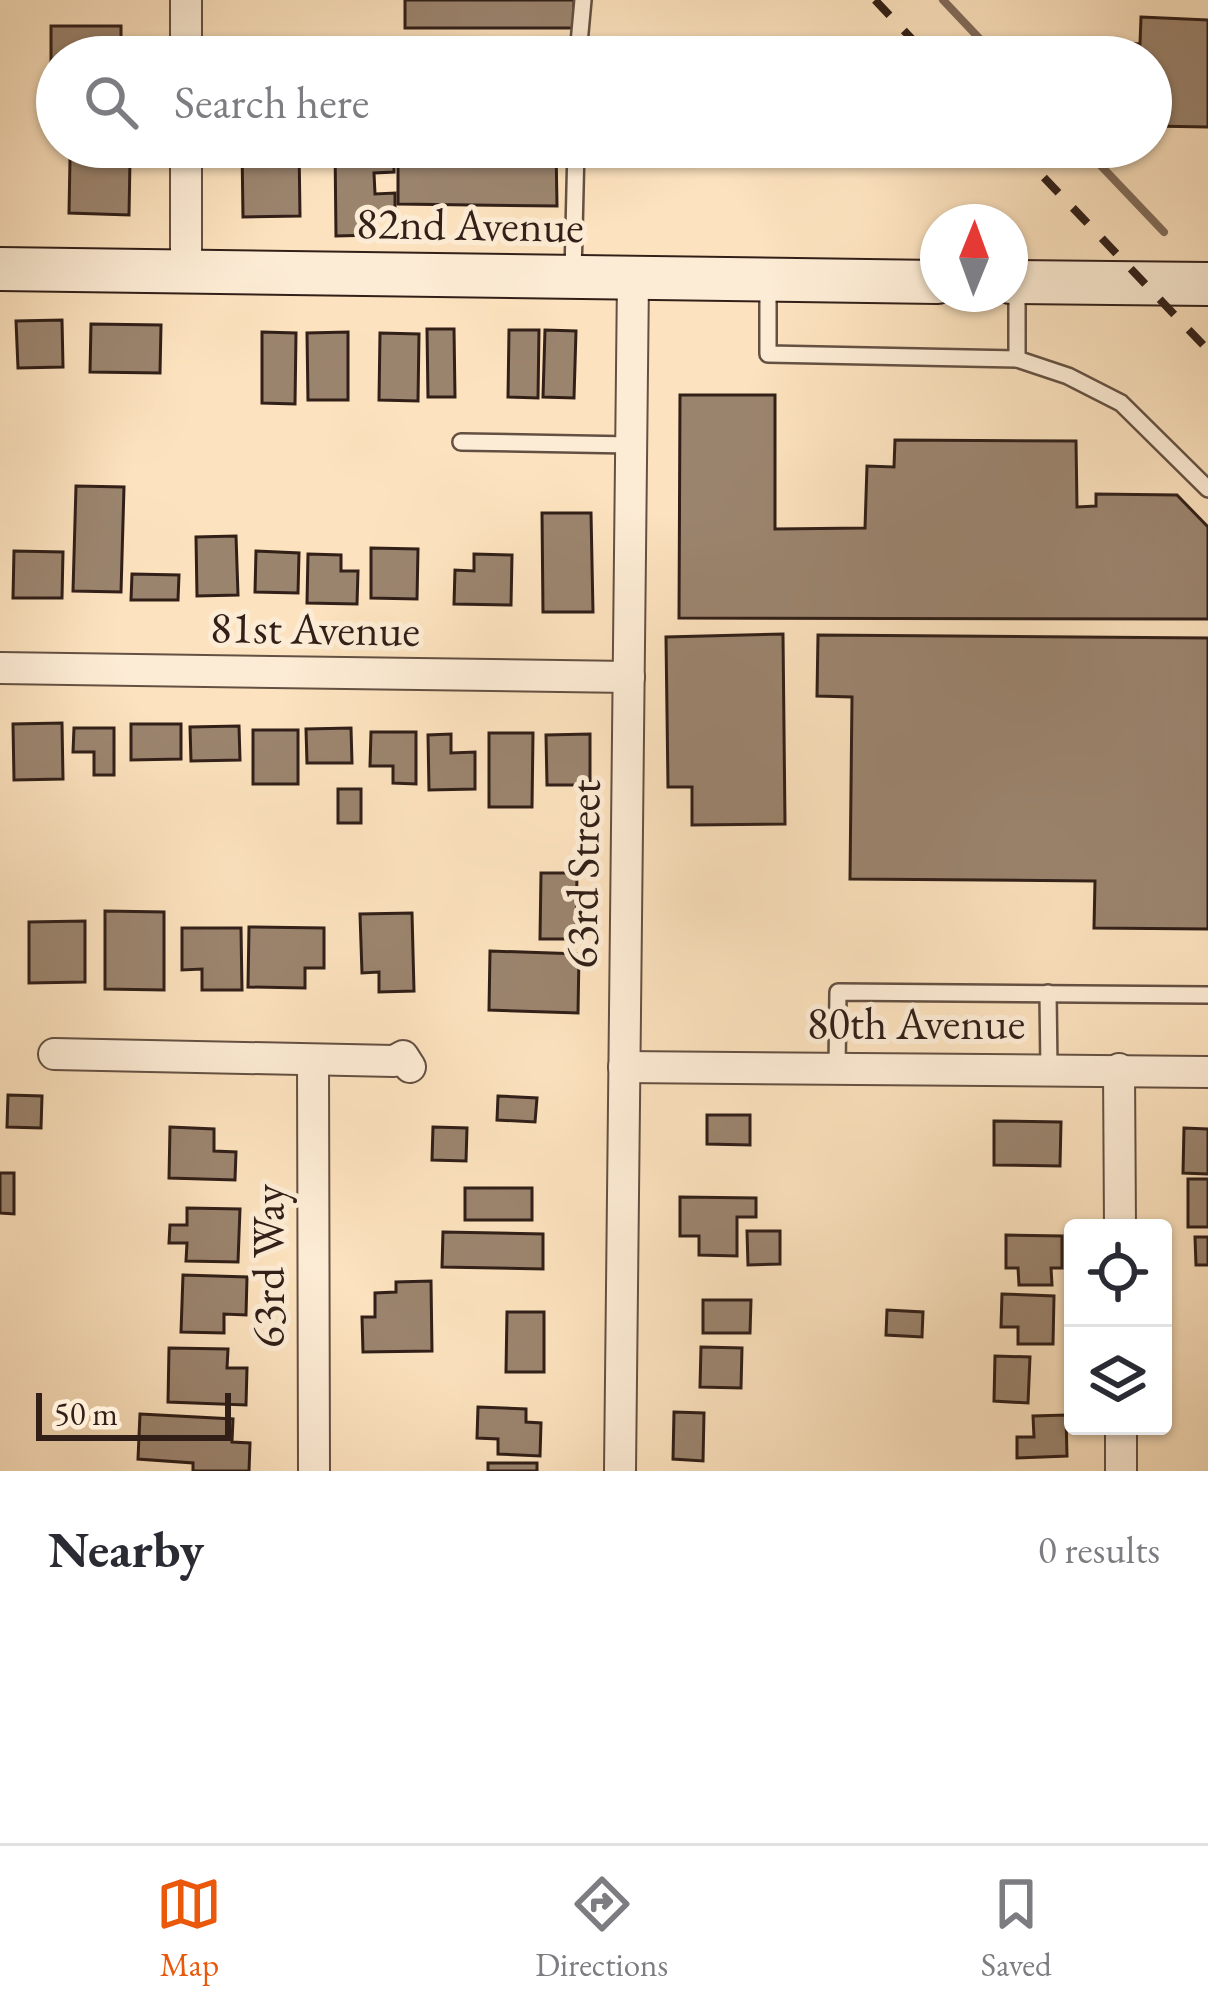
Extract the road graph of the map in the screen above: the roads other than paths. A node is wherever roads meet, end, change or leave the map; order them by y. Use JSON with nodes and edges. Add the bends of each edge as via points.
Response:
{"nodes":[{"id":1,"x":186,"y":0,"type":"edge"},
{"id":2,"x":583,"y":0,"type":"edge"},
{"id":3,"x":186,"y":36,"type":"edge"},
{"id":4,"x":580,"y":36,"type":"edge"},
{"id":5,"x":186,"y":168,"type":"edge"},
{"id":6,"x":576,"y":168,"type":"edge"},
{"id":7,"x":0,"y":268,"type":"edge"},
{"id":8,"x":185,"y":272,"type":"junction"},
{"id":9,"x":573,"y":277,"type":"junction"},
{"id":10,"x":633,"y":278,"type":"junction"},
{"id":11,"x":768,"y":280,"type":"junction"},
{"id":12,"x":920,"y":282,"type":"edge"},
{"id":13,"x":1028,"y":282,"type":"edge"},
{"id":14,"x":1208,"y":284,"type":"edge"},
{"id":15,"x":1015,"y":312,"type":"edge"},
{"id":16,"x":1017,"y":359,"type":"junction"},
{"id":17,"x":461,"y":442,"type":"dead end"},
{"id":18,"x":632,"y":446,"type":"junction"},
{"id":19,"x":1208,"y":489,"type":"edge"},
{"id":20,"x":0,"y":668,"type":"edge"},
{"id":21,"x":629,"y":677,"type":"junction"},
{"id":22,"x":1048,"y":993,"type":"junction"},
{"id":23,"x":1208,"y":995,"type":"edge"},
{"id":24,"x":54,"y":1054,"type":"dead end"},
{"id":25,"x":313,"y":1060,"type":"junction"},
{"id":26,"x":410,"y":1067,"type":"dead end"},
{"id":27,"x":624,"y":1067,"type":"junction"},
{"id":28,"x":837,"y":1068,"type":"junction"},
{"id":29,"x":1049,"y":1069,"type":"junction"},
{"id":30,"x":1119,"y":1070,"type":"junction"},
{"id":31,"x":1208,"y":1072,"type":"edge"},
{"id":32,"x":1120,"y":1219,"type":"edge"},
{"id":33,"x":1121,"y":1435,"type":"edge"},
{"id":34,"x":314,"y":1471,"type":"edge"},
{"id":35,"x":620,"y":1471,"type":"edge"},
{"id":36,"x":1121,"y":1471,"type":"edge"}],
"edges":[{"from":1,"to":3,"type":"street"},
{"from":2,"to":4,"type":"lane"},
{"from":5,"to":8,"type":"street"},
{"from":6,"to":9,"type":"lane"},
{"from":7,"to":8,"type":"street","name":"82nd Avenue"},
{"from":8,"to":9,"type":"street","name":"82nd Avenue"},
{"from":9,"to":10,"type":"street","name":"82nd Avenue"},
{"from":10,"to":11,"type":"street","name":"82nd Avenue"},
{"from":10,"to":18,"type":"street","name":"63rd Street"},
{"from":11,"to":12,"type":"street","name":"82nd Avenue"},
{"from":11,"to":16,"type":"lane","via":[[768,354]]},
{"from":13,"to":14,"type":"street"},
{"from":15,"to":16,"type":"lane"},
{"from":16,"to":19,"type":"lane","via":[[1121,403]]},
{"from":17,"to":18,"type":"lane"},
{"from":18,"to":21,"type":"street","name":"63rd Street"},
{"from":20,"to":21,"type":"street","name":"81st Avenue"},
{"from":21,"to":27,"type":"street","name":"63rd Street"},
{"from":22,"to":23,"type":"lane"},
{"from":22,"to":28,"type":"lane","via":[[838,992]]},
{"from":22,"to":29,"type":"lane"},
{"from":24,"to":25,"type":"street"},
{"from":25,"to":26,"type":"street","via":[[403,1057]]},
{"from":25,"to":34,"type":"street","name":"63rd Way"},
{"from":27,"to":28,"type":"street","name":"80th Avenue"},
{"from":27,"to":35,"type":"street","name":"63rd Street"},
{"from":28,"to":29,"type":"street","name":"80th Avenue"},
{"from":29,"to":30,"type":"street","name":"80th Avenue"},
{"from":30,"to":31,"type":"street","name":"80th Avenue"},
{"from":30,"to":32,"type":"street"},
{"from":33,"to":36,"type":"street"}]}
